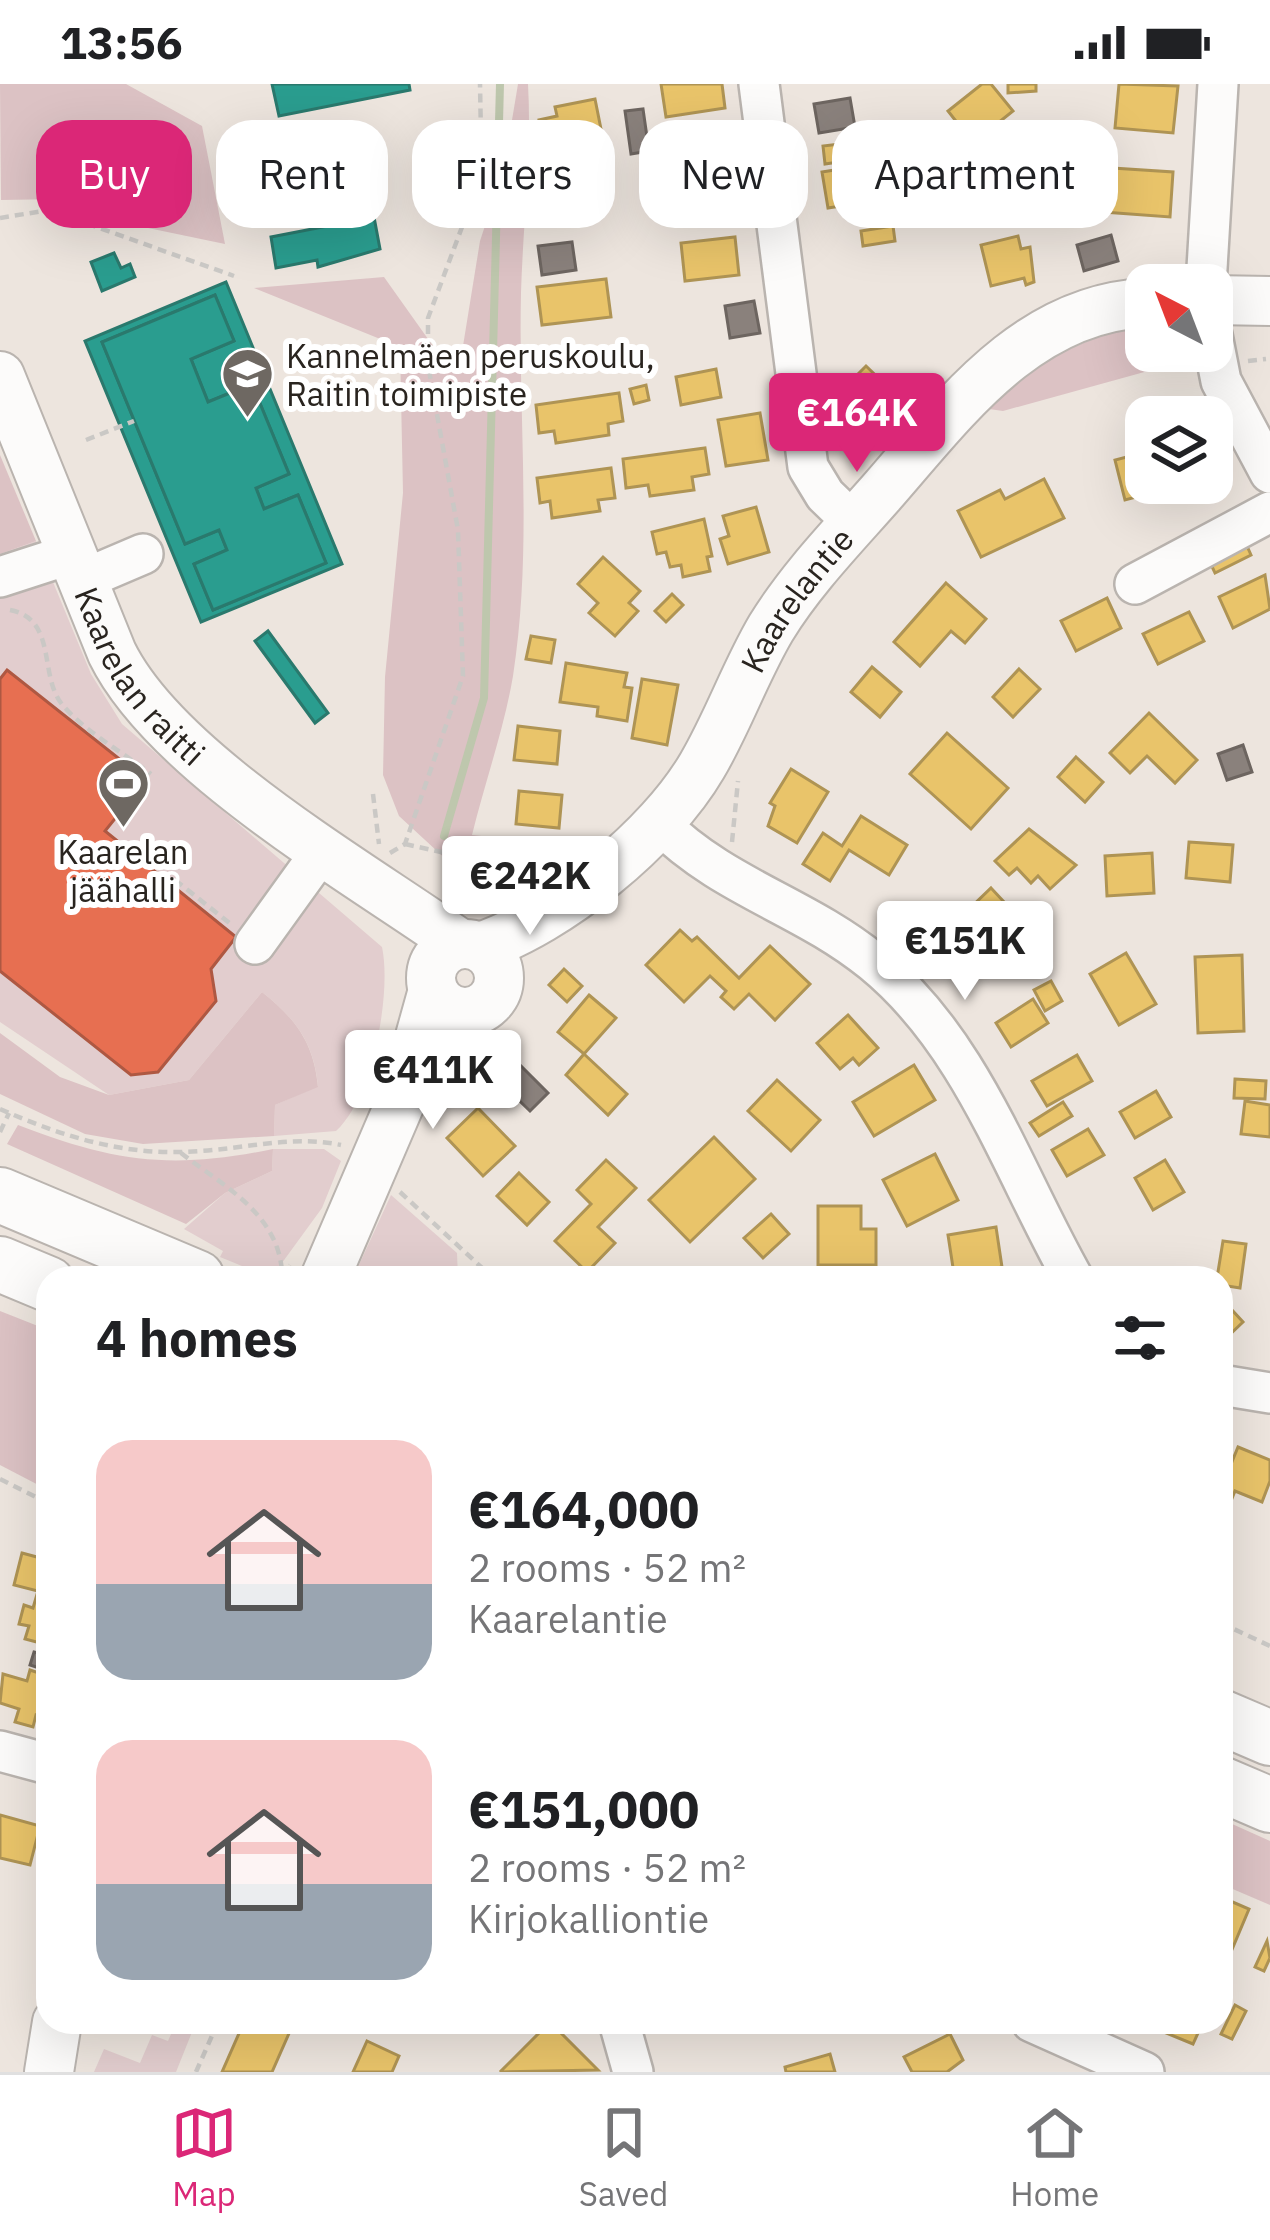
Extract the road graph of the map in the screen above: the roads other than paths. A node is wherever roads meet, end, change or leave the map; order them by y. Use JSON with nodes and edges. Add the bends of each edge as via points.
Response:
{"nodes":[{"id":1,"x":760,"y":84,"type":"edge"},
{"id":2,"x":1218,"y":84,"type":"edge"},
{"id":3,"x":1206,"y":264,"type":"edge"},
{"id":4,"x":1233,"y":300,"type":"edge"},
{"id":5,"x":1270,"y":301,"type":"edge"},
{"id":6,"x":1125,"y":306,"type":"edge"},
{"id":7,"x":1219,"y":372,"type":"edge"},
{"id":8,"x":0,"y":376,"type":"edge"},
{"id":9,"x":1270,"y":473,"type":"edge"},
{"id":10,"x":1270,"y":512,"type":"edge"},
{"id":11,"x":854,"y":523,"type":"junction"},
{"id":12,"x":143,"y":554,"type":"dead end"},
{"id":13,"x":76,"y":567,"type":"junction"},
{"id":14,"x":0,"y":577,"type":"edge"},
{"id":15,"x":1135,"y":584,"type":"dead end"},
{"id":16,"x":659,"y":823,"type":"junction"},
{"id":17,"x":322,"y":850,"type":"junction"},
{"id":18,"x":255,"y":944,"type":"road end"},
{"id":19,"x":461,"y":975,"type":"junction"},
{"id":20,"x":0,"y":1195,"type":"edge"},
{"id":21,"x":0,"y":1264,"type":"edge"},
{"id":22,"x":169,"y":1266,"type":"edge"},
{"id":23,"x":330,"y":1266,"type":"edge"},
{"id":24,"x":1067,"y":1266,"type":"edge"},
{"id":25,"x":36,"y":1280,"type":"edge"},
{"id":26,"x":1233,"y":1387,"type":"edge"},
{"id":27,"x":1270,"y":1393,"type":"edge"},
{"id":28,"x":1233,"y":1722,"type":"edge"},
{"id":29,"x":1270,"y":1738,"type":"edge"},
{"id":30,"x":0,"y":1751,"type":"edge"},
{"id":31,"x":36,"y":1761,"type":"edge"},
{"id":32,"x":1233,"y":1789,"type":"edge"},
{"id":33,"x":1270,"y":1805,"type":"edge"},
{"id":34,"x":55,"y":2034,"type":"edge"},
{"id":35,"x":623,"y":2034,"type":"edge"},
{"id":36,"x":1059,"y":2034,"type":"edge"},
{"id":37,"x":49,"y":2072,"type":"edge"},
{"id":38,"x":633,"y":2072,"type":"edge"},
{"id":39,"x":1144,"y":2072,"type":"edge"}],
"edges":[{"from":1,"to":11,"type":"street","via":[[808,467]]},
{"from":2,"to":3,"type":"street"},
{"from":4,"to":5,"type":"main road"},
{"from":6,"to":11,"type":"main road","name":"Kaarelantie","via":[[1058,329],[1000,363]]},
{"from":7,"to":9,"type":"street"},
{"from":8,"to":13,"type":"main road","name":"Kaarelan raitti"},
{"from":10,"to":15,"type":"street"},
{"from":11,"to":16,"type":"main road","name":"Kaarelantie","via":[[772,626],[706,760]]},
{"from":12,"to":13,"type":"street"},
{"from":13,"to":14,"type":"street"},
{"from":13,"to":17,"type":"main road","name":"Kaarelan raitti","via":[[122,674],[147,706]]},
{"from":16,"to":19,"type":"main road","name":"Kaarelantie","via":[[550,894]]},
{"from":16,"to":24,"type":"street","via":[[712,871],[822,926],[909,994],[984,1104]]},
{"from":17,"to":18,"type":"street"},
{"from":17,"to":19,"type":"main road","name":"Kaarelan raitti","via":[[381,877],[424,956]]},
{"from":19,"to":23,"type":"main road","name":"Kaarelantie","via":[[417,1058]]},
{"from":20,"to":22,"type":"highway"},
{"from":21,"to":25,"type":"highway"},
{"from":26,"to":27,"type":"street"},
{"from":28,"to":29,"type":"highway"},
{"from":30,"to":31,"type":"street"},
{"from":32,"to":33,"type":"highway"},
{"from":34,"to":37,"type":"main road"},
{"from":35,"to":38,"type":"street"},
{"from":36,"to":39,"type":"street"}]}
